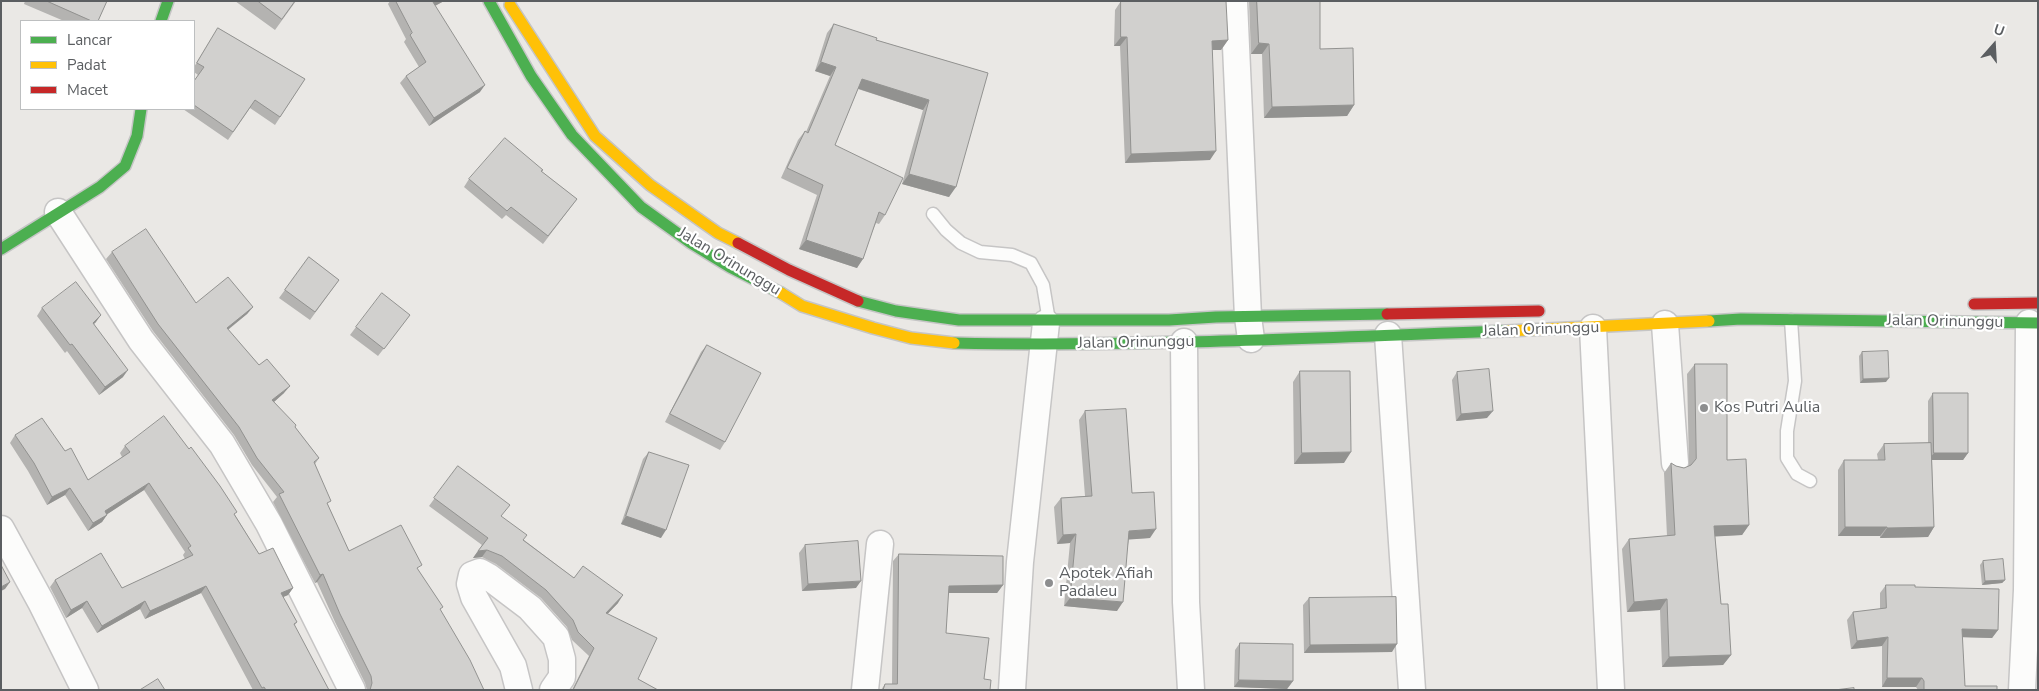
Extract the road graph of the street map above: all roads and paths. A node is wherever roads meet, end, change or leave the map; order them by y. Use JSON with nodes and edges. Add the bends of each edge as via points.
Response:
{"nodes":[{"id":1,"x":168,"y":1,"type":"edge"},
{"id":2,"x":489,"y":1,"type":"edge"},
{"id":3,"x":508,"y":1,"type":"edge"},
{"id":4,"x":1234,"y":1,"type":"edge"},
{"id":5,"x":161,"y":20,"type":"edge"},
{"id":6,"x":142,"y":110,"type":"edge"},
{"id":7,"x":58,"y":212,"type":"junction"},
{"id":8,"x":933,"y":214,"type":"dead end"},
{"id":9,"x":1,"y":249,"type":"edge"},
{"id":10,"x":1962,"y":305,"type":"dead end"},
{"id":11,"x":1802,"y":308,"type":"dead end"},
{"id":12,"x":1715,"y":309,"type":"dead end"},
{"id":13,"x":1548,"y":311,"type":"dead end"},
{"id":14,"x":1742,"y":314,"type":"junction"},
{"id":15,"x":2035,"y":316,"type":"edge"},
{"id":16,"x":1791,"y":320,"type":"junction"},
{"id":17,"x":1664,"y":324,"type":"junction"},
{"id":18,"x":1250,"y":328,"type":"junction"},
{"id":19,"x":1593,"y":328,"type":"junction"},
{"id":20,"x":1046,"y":329,"type":"junction"},
{"id":21,"x":1388,"y":335,"type":"junction"},
{"id":22,"x":1184,"y":342,"type":"junction"},
{"id":23,"x":1674,"y":463,"type":"edge"},
{"id":24,"x":1810,"y":481,"type":"dead end"},
{"id":25,"x":1,"y":529,"type":"edge"},
{"id":26,"x":880,"y":544,"type":"dead end"},
{"id":27,"x":85,"y":690,"type":"edge"},
{"id":28,"x":352,"y":690,"type":"edge"},
{"id":29,"x":519,"y":690,"type":"edge"},
{"id":30,"x":553,"y":690,"type":"edge"},
{"id":31,"x":865,"y":690,"type":"edge"},
{"id":32,"x":1012,"y":690,"type":"edge"},
{"id":33,"x":1190,"y":690,"type":"edge"},
{"id":34,"x":1412,"y":690,"type":"edge"},
{"id":35,"x":1611,"y":690,"type":"edge"},
{"id":36,"x":2022,"y":690,"type":"edge"}],
"edges":[{"from":1,"to":5,"type":"street"},
{"from":2,"to":20,"type":"street","name":"Jalan Orinunggu","via":[[531,76],[572,135],[641,207],[730,267],[802,306],[911,338],[951,343]]},
{"from":3,"to":20,"type":"street","name":"Jalan Orinunggu","via":[[595,136],[650,185],[718,233],[852,299],[896,311]]},
{"from":4,"to":18,"type":"street"},
{"from":6,"to":7,"type":"street","via":[[137,136],[125,166],[100,187]]},
{"from":7,"to":9,"type":"street"},
{"from":7,"to":28,"type":"street","via":[[141,340],[222,444],[270,524]]},
{"from":8,"to":20,"type":"lane","via":[[962,243],[980,252],[1012,255],[1031,263],[1043,285]]},
{"from":10,"to":15,"type":"street","name":"Jalan Orinunggu"},
{"from":11,"to":14,"type":"street","name":"Jalan Orinunggu"},
{"from":12,"to":14,"type":"street","name":"Jalan Orinunggu"},
{"from":13,"to":18,"type":"street","name":"Jalan Orinunggu"},
{"from":14,"to":16,"type":"street","name":"Jalan Orinunggu"},
{"from":14,"to":17,"type":"street","name":"Jalan Orinunggu"},
{"from":15,"to":16,"type":"street","name":"Jalan Orinunggu"},
{"from":15,"to":36,"type":"street"},
{"from":16,"to":24,"type":"lane","via":[[1795,380],[1787,431],[1787,458],[1797,474]]},
{"from":17,"to":19,"type":"street","name":"Jalan Orinunggu"},
{"from":17,"to":23,"type":"street"},
{"from":18,"to":20,"type":"street","name":"Jalan Orinunggu"},
{"from":18,"to":21,"type":"street","name":"Jalan Orinunggu"},
{"from":18,"to":22,"type":"street","name":"Jalan Orinunggu"},
{"from":19,"to":21,"type":"street","name":"Jalan Orinunggu"},
{"from":19,"to":35,"type":"street"},
{"from":20,"to":22,"type":"street","name":"Jalan Orinunggu"},
{"from":20,"to":32,"type":"street","via":[[1020,562]]},
{"from":21,"to":34,"type":"street"},
{"from":22,"to":33,"type":"street"},
{"from":25,"to":27,"type":"street","via":[[42,602]]},
{"from":26,"to":31,"type":"street"},
{"from":29,"to":30,"type":"street","via":[[513,666],[474,597],[470,584],[472,575],[480,572],[530,608],[556,637],[562,659],[562,677]]}]}
